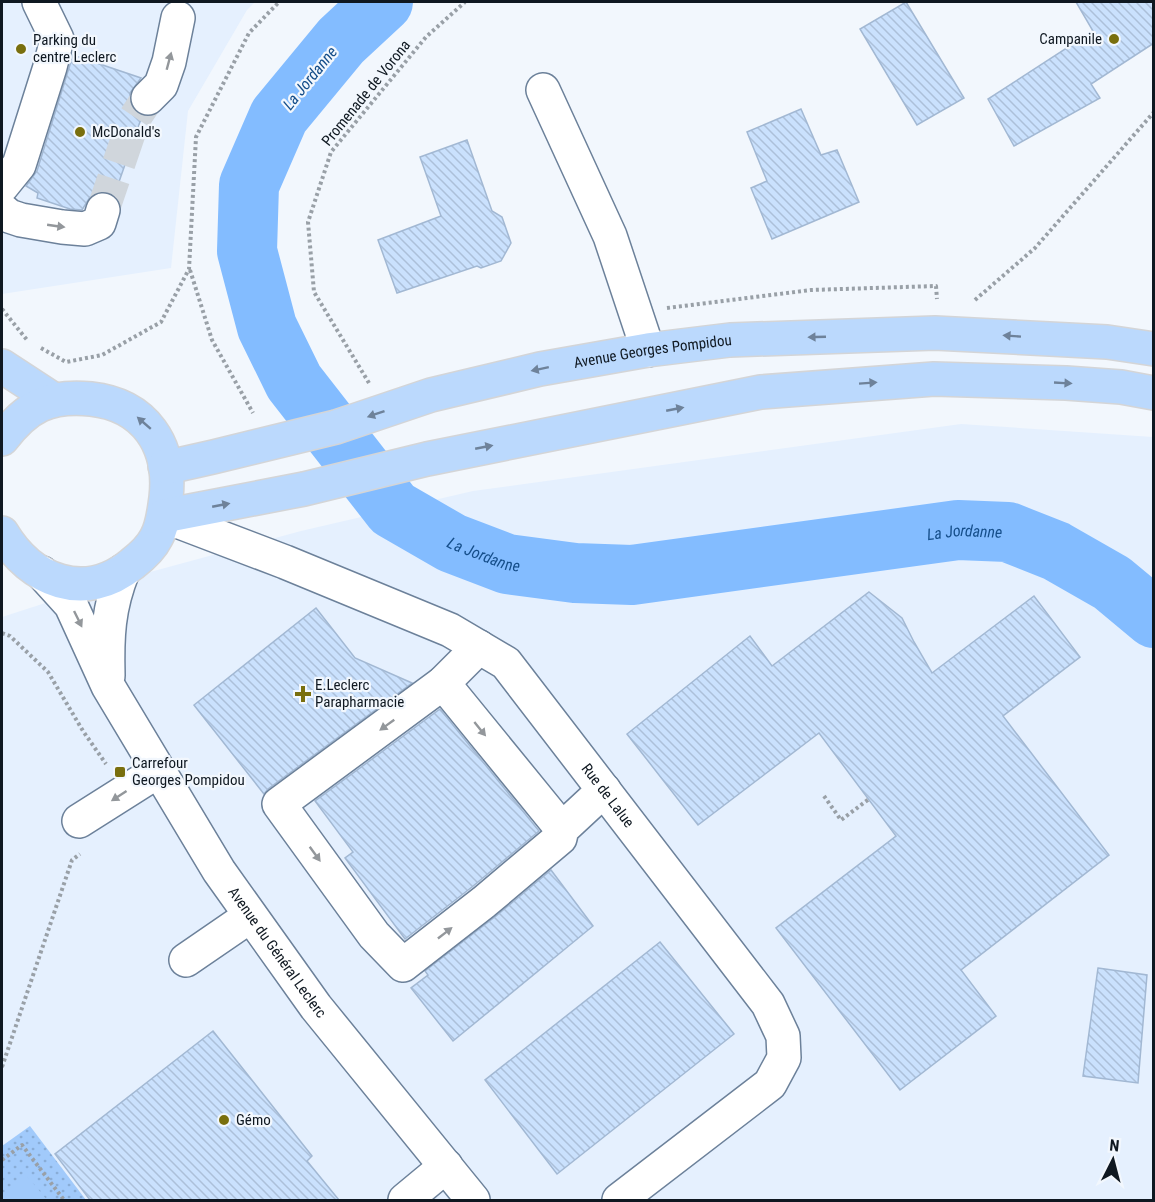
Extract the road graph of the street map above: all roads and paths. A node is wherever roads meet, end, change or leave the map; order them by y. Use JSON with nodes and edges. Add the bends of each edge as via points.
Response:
{"nodes":[{"id":1,"x":39,"y":2,"type":"edge"},
{"id":2,"x":279,"y":2,"type":"edge"},
{"id":3,"x":465,"y":2,"type":"edge"},
{"id":4,"x":178,"y":18,"type":"dead end"},
{"id":5,"x":543,"y":90,"type":"dead end"},
{"id":6,"x":148,"y":98,"type":"tunnel mouth"},
{"id":7,"x":35,"y":112,"type":"junction"},
{"id":8,"x":1154,"y":112,"type":"edge"},
{"id":9,"x":2,"y":152,"type":"edge"},
{"id":10,"x":2,"y":186,"type":"edge"},
{"id":11,"x":2,"y":210,"type":"edge"},
{"id":12,"x":103,"y":210,"type":"tunnel mouth"},
{"id":13,"x":189,"y":269,"type":"junction"},
{"id":14,"x":972,"y":303,"type":"dead end"},
{"id":15,"x":2,"y":309,"type":"edge"},
{"id":16,"x":1154,"y":349,"type":"edge"},
{"id":17,"x":648,"y":350,"type":"junction"},
{"id":18,"x":2,"y":366,"type":"edge"},
{"id":19,"x":1154,"y":379,"type":"edge"},
{"id":20,"x":1121,"y":387,"type":"junction"},
{"id":21,"x":1154,"y":393,"type":"edge"},
{"id":22,"x":54,"y":400,"type":"junction"},
{"id":23,"x":386,"y":410,"type":"junction"},
{"id":24,"x":2,"y":439,"type":"edge"},
{"id":25,"x":270,"y":444,"type":"junction"},
{"id":26,"x":165,"y":466,"type":"junction"},
{"id":27,"x":164,"y":516,"type":"junction"},
{"id":28,"x":5,"y":545,"type":"edge"},
{"id":29,"x":123,"y":571,"type":"junction"},
{"id":30,"x":42,"y":573,"type":"junction"},
{"id":31,"x":479,"y":647,"type":"junction"},
{"id":32,"x":443,"y":683,"type":"junction"},
{"id":33,"x":108,"y":686,"type":"junction"},
{"id":34,"x":158,"y":771,"type":"junction"},
{"id":35,"x":604,"y":790,"type":"junction"},
{"id":36,"x":824,"y":796,"type":"dead end"},
{"id":37,"x":869,"y":799,"type":"dead end"},
{"id":38,"x":562,"y":830,"type":"junction"},
{"id":39,"x":83,"y":835,"type":"joint"},
{"id":40,"x":250,"y":916,"type":"junction"},
{"id":41,"x":186,"y":960,"type":"dead end"},
{"id":42,"x":2,"y":1067,"type":"edge"},
{"id":43,"x":2,"y":1160,"type":"edge"},
{"id":44,"x":446,"y":1166,"type":"junction"},
{"id":45,"x":64,"y":1200,"type":"edge"},
{"id":46,"x":405,"y":1200,"type":"edge"},
{"id":47,"x":473,"y":1200,"type":"edge"},
{"id":48,"x":619,"y":1200,"type":"edge"}],
"edges":[{"from":1,"to":7,"type":"street","via":[[57,39]]},
{"from":2,"to":13,"type":"path","via":[[249,33],[196,136]]},
{"from":3,"to":23,"type":"path","name":"Promenade de Vorona","via":[[426,37],[331,152],[308,222],[314,292]]},
{"from":6,"to":4,"type":"street","one_way":true,"via":[[161,85]]},
{"from":5,"to":17,"type":"street","via":[[610,236]]},
{"from":7,"to":9,"type":"street"},
{"from":7,"to":10,"type":"street","via":[[19,165]]},
{"from":8,"to":14,"type":"path","via":[[1035,248]]},
{"from":11,"to":12,"type":"street","one_way":true,"via":[[21,220],[85,229],[99,223]]},
{"from":13,"to":15,"type":"path","via":[[161,322],[102,355],[66,363],[27,340]]},
{"from":13,"to":25,"type":"path","via":[[212,340]]},
{"from":16,"to":17,"type":"main road","name":"Avenue Georges Pompidou","one_way":true,"via":[[1107,342],[935,333],[730,340]]},
{"from":17,"to":23,"type":"main road","name":"Avenue Georges Pompidou","one_way":true,"via":[[540,369]]},
{"from":18,"to":22,"type":"main road"},
{"from":19,"to":20,"type":"main road","via":[[1144,378]]},
{"from":20,"to":21,"type":"main road"},
{"from":27,"to":20,"type":"main road","one_way":true,"via":[[761,392],[934,379]]},
{"from":22,"to":24,"type":"main road","via":[[39,404],[16,420]]},
{"from":26,"to":22,"type":"main road","one_way":true,"via":[[163,450],[152,430],[134,414],[116,404],[95,400]]},
{"from":23,"to":25,"type":"main road","name":"Avenue Georges Pompidou","one_way":true},
{"from":25,"to":26,"type":"main road","name":"Avenue Georges Pompidou"},
{"from":26,"to":27,"type":"main road"},
{"from":27,"to":29,"type":"main road","via":[[156,538]]},
{"from":27,"to":31,"type":"street","name":"Rue de Lalue","via":[[450,630]]},
{"from":28,"to":30,"type":"main road"},
{"from":29,"to":30,"type":"main road","via":[[88,585]]},
{"from":29,"to":33,"type":"street","via":[[109,614]]},
{"from":30,"to":33,"type":"street","name":"Avenue du Général Leclerc","one_way":true,"via":[[71,605]]},
{"from":31,"to":32,"type":"street"},
{"from":31,"to":35,"type":"street","name":"Rue de Lalue","via":[[506,663]]},
{"from":32,"to":38,"type":"street","one_way":true},
{"from":32,"to":38,"type":"street","one_way":true,"via":[[279,804],[374,935],[403,966],[560,838]]},
{"from":33,"to":34,"type":"street","name":"Avenue du Général Leclerc"},
{"from":34,"to":39,"type":"street","one_way":true},
{"from":34,"to":40,"type":"street","name":"Avenue du Général Leclerc"},
{"from":35,"to":38,"type":"street"},
{"from":35,"to":48,"type":"street","name":"Rue de Lalue","via":[[768,1004],[783,1036],[784,1058],[770,1084]]},
{"from":36,"to":37,"type":"path","via":[[842,820]]},
{"from":39,"to":42,"type":"path"},
{"from":40,"to":41,"type":"street"},
{"from":40,"to":44,"type":"street","name":"Avenue du Général Leclerc","via":[[316,1007]]},
{"from":43,"to":45,"type":"path","via":[[21,1145]]},
{"from":44,"to":46,"type":"street"},
{"from":44,"to":47,"type":"street","name":"Avenue du Général Leclerc"}]}
